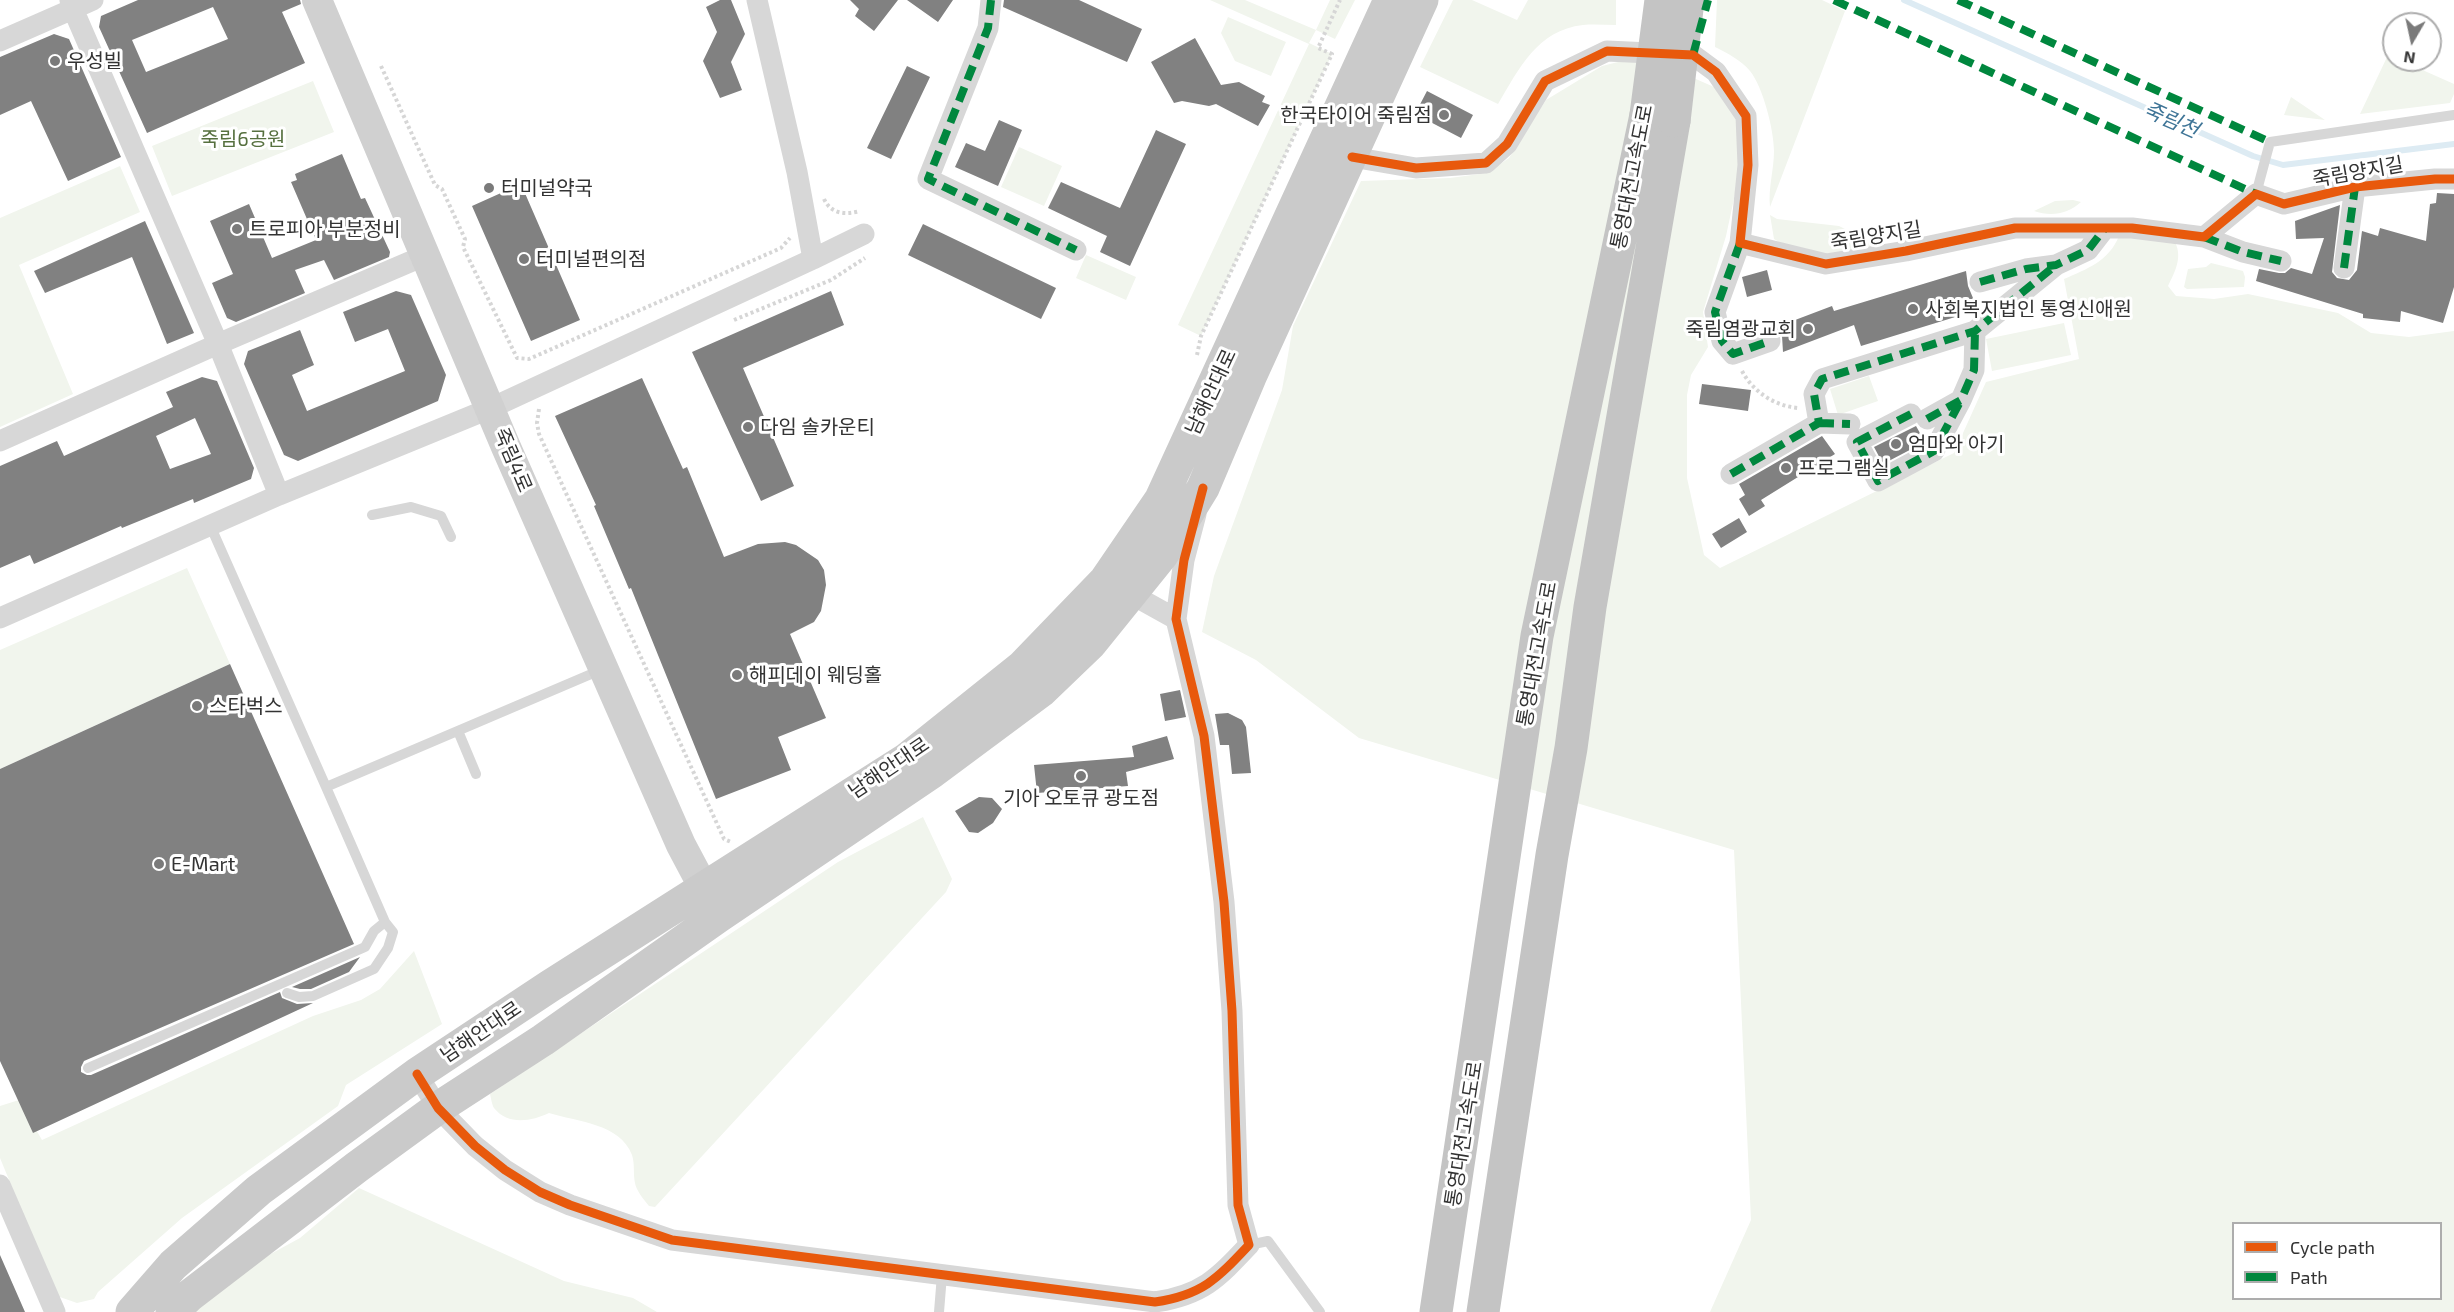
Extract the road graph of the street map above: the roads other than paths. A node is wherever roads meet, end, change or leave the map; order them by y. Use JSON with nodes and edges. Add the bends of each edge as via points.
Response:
{"nodes":[{"id":1,"x":93,"y":0,"type":"edge"},
{"id":2,"x":316,"y":0,"type":"edge"},
{"id":3,"x":757,"y":0,"type":"edge"},
{"id":4,"x":991,"y":0,"type":"edge"},
{"id":5,"x":1390,"y":0,"type":"edge"},
{"id":6,"x":1422,"y":0,"type":"edge"},
{"id":7,"x":1661,"y":0,"type":"edge"},
{"id":8,"x":1688,"y":0,"type":"edge"},
{"id":9,"x":71,"y":4,"type":"edge"},
{"id":10,"x":0,"y":41,"type":"edge"},
{"id":11,"x":2454,"y":115,"type":"edge"},
{"id":12,"x":1660,"y":118,"type":"junction"},
{"id":13,"x":1352,"y":157,"type":"junction"},
{"id":14,"x":2454,"y":179,"type":"edge"},
{"id":15,"x":2355,"y":187,"type":"junction"},
{"id":16,"x":2257,"y":188,"type":"junction"},
{"id":17,"x":2105,"y":228,"type":"junction"},
{"id":18,"x":864,"y":234,"type":"dead end"},
{"id":19,"x":2204,"y":237,"type":"junction"},
{"id":20,"x":1740,"y":243,"type":"junction"},
{"id":21,"x":1076,"y":250,"type":"dead end"},
{"id":22,"x":426,"y":255,"type":"junction"},
{"id":23,"x":813,"y":259,"type":"junction"},
{"id":24,"x":2281,"y":261,"type":"dead end"},
{"id":25,"x":2056,"y":265,"type":"junction"},
{"id":26,"x":2344,"y":268,"type":"dead end"},
{"id":27,"x":1980,"y":282,"type":"dead end"},
{"id":28,"x":1975,"y":331,"type":"junction"},
{"id":29,"x":1770,"y":341,"type":"dead end"},
{"id":30,"x":218,"y":344,"type":"junction"},
{"id":31,"x":1961,"y":400,"type":"junction"},
{"id":32,"x":491,"y":408,"type":"junction"},
{"id":33,"x":1818,"y":417,"type":"junction"},
{"id":34,"x":1850,"y":424,"type":"dead end"},
{"id":35,"x":0,"y":441,"type":"edge"},
{"id":36,"x":1731,"y":474,"type":"dead end"},
{"id":37,"x":1203,"y":488,"type":"junction"},
{"id":38,"x":279,"y":495,"type":"junction"},
{"id":39,"x":372,"y":515,"type":"dead end"},
{"id":40,"x":210,"y":525,"type":"junction"},
{"id":41,"x":451,"y":537,"type":"dead end"},
{"id":42,"x":1118,"y":587,"type":"junction"},
{"id":43,"x":0,"y":618,"type":"edge"},
{"id":44,"x":1176,"y":619,"type":"junction"},
{"id":45,"x":603,"y":669,"type":"junction"},
{"id":46,"x":458,"y":731,"type":"junction"},
{"id":47,"x":476,"y":774,"type":"dead end"},
{"id":48,"x":326,"y":787,"type":"junction"},
{"id":49,"x":712,"y":902,"type":"junction"},
{"id":50,"x":385,"y":922,"type":"junction"},
{"id":51,"x":287,"y":993,"type":"dead end"},
{"id":52,"x":88,"y":1068,"type":"dead end"},
{"id":53,"x":417,"y":1074,"type":"junction"},
{"id":54,"x":438,"y":1108,"type":"junction"},
{"id":55,"x":0,"y":1185,"type":"edge"},
{"id":56,"x":1249,"y":1245,"type":"junction"},
{"id":57,"x":942,"y":1275,"type":"junction"},
{"id":58,"x":56,"y":1308,"type":"edge"},
{"id":59,"x":132,"y":1311,"type":"edge"},
{"id":60,"x":172,"y":1312,"type":"edge"},
{"id":61,"x":939,"y":1312,"type":"edge"},
{"id":62,"x":1320,"y":1312,"type":"edge"},
{"id":63,"x":1436,"y":1312,"type":"edge"},
{"id":64,"x":1483,"y":1312,"type":"edge"}],
"edges":[{"from":1,"to":9,"type":"street"},
{"from":2,"to":22,"type":"street","name":"죽림4로"},
{"from":3,"to":23,"type":"street"},
{"from":4,"to":21,"type":"street","via":[[988,28],[928,179]]},
{"from":5,"to":42,"type":"main road","name":"남해안대로"},
{"from":6,"to":13,"type":"main road","name":"남해안대로"},
{"from":7,"to":12,"type":"highway","name":"통영대전고속도로","bridge":true},
{"from":8,"to":12,"type":"highway","name":"통영대전고속도로","bridge":true},
{"from":9,"to":10,"type":"street"},
{"from":9,"to":30,"type":"street"},
{"from":11,"to":16,"type":"lane","via":[[2270,142]]},
{"from":12,"to":63,"type":"highway","name":"통영대전고속도로","via":[[1537,636]]},
{"from":12,"to":64,"type":"highway","name":"통영대전고속도로","via":[[1571,748]]},
{"from":13,"to":20,"type":"street","via":[[1416,168],[1486,163],[1507,144],[1545,81],[1607,51],[1693,55],[1716,72],[1746,116],[1748,165]]},
{"from":13,"to":37,"type":"main road","name":"남해안대로"},
{"from":14,"to":15,"type":"street","name":"죽림양지길"},
{"from":15,"to":16,"type":"street","name":"죽림양지길","via":[[2284,204]]},
{"from":15,"to":26,"type":"street"},
{"from":16,"to":19,"type":"street"},
{"from":17,"to":19,"type":"street","name":"죽림양지길"},
{"from":17,"to":20,"type":"street","name":"죽림양지길","via":[[2015,228],[1826,264]]},
{"from":17,"to":25,"type":"street","via":[[2088,250]]},
{"from":18,"to":23,"type":"street"},
{"from":19,"to":24,"type":"street","name":"죽림양지길"},
{"from":20,"to":29,"type":"street","via":[[1715,312],[1722,341],[1733,354]]},
{"from":22,"to":30,"type":"street"},
{"from":22,"to":32,"type":"street","name":"죽림4로"},
{"from":23,"to":32,"type":"street"},
{"from":25,"to":27,"type":"street"},
{"from":25,"to":28,"type":"street"},
{"from":28,"to":31,"type":"street","via":[[1974,370]]},
{"from":28,"to":33,"type":"street","via":[[1822,380],[1814,393]]},
{"from":30,"to":35,"type":"street"},
{"from":30,"to":38,"type":"street"},
{"from":31,"to":31,"type":"street","via":[[1934,451],[1878,481],[1857,442]]},
{"from":32,"to":38,"type":"street"},
{"from":32,"to":45,"type":"street","name":"죽림4로"},
{"from":33,"to":34,"type":"street"},
{"from":33,"to":36,"type":"street"},
{"from":37,"to":42,"type":"main road","name":"남해안대로","via":[[1162,555]]},
{"from":37,"to":44,"type":"street","via":[[1184,560]]},
{"from":38,"to":40,"type":"street"},
{"from":39,"to":41,"type":"lane","via":[[411,507],[441,516]]},
{"from":40,"to":43,"type":"street"},
{"from":40,"to":48,"type":"lane"},
{"from":42,"to":44,"type":"street"},
{"from":42,"to":49,"type":"main road","name":"남해안대로","via":[[1091,643],[1041,691],[932,772]]},
{"from":44,"to":56,"type":"street","via":[[1204,736],[1224,902],[1238,1205]]},
{"from":45,"to":46,"type":"lane"},
{"from":45,"to":49,"type":"street","name":"죽림4로","via":[[681,845]]},
{"from":46,"to":47,"type":"lane"},
{"from":46,"to":48,"type":"lane"},
{"from":48,"to":50,"type":"lane"},
{"from":49,"to":53,"type":"main road","name":"남해안대로"},
{"from":49,"to":54,"type":"main road","name":"남해안대로","via":[[543,1040]]},
{"from":50,"to":51,"type":"lane","via":[[393,932],[374,969],[313,996]]},
{"from":50,"to":52,"type":"lane","via":[[365,947]]},
{"from":53,"to":54,"type":"street"},
{"from":53,"to":59,"type":"main road","name":"남해안대로","via":[[259,1190],[173,1264]]},
{"from":54,"to":57,"type":"street","via":[[489,1159],[540,1192],[661,1237]]},
{"from":54,"to":60,"type":"main road","name":"남해안대로"},
{"from":55,"to":58,"type":"street"},
{"from":56,"to":57,"type":"street","via":[[1218,1278],[1180,1298],[1155,1302]]},
{"from":56,"to":62,"type":"lane","via":[[1268,1241]]},
{"from":57,"to":61,"type":"lane"}]}
